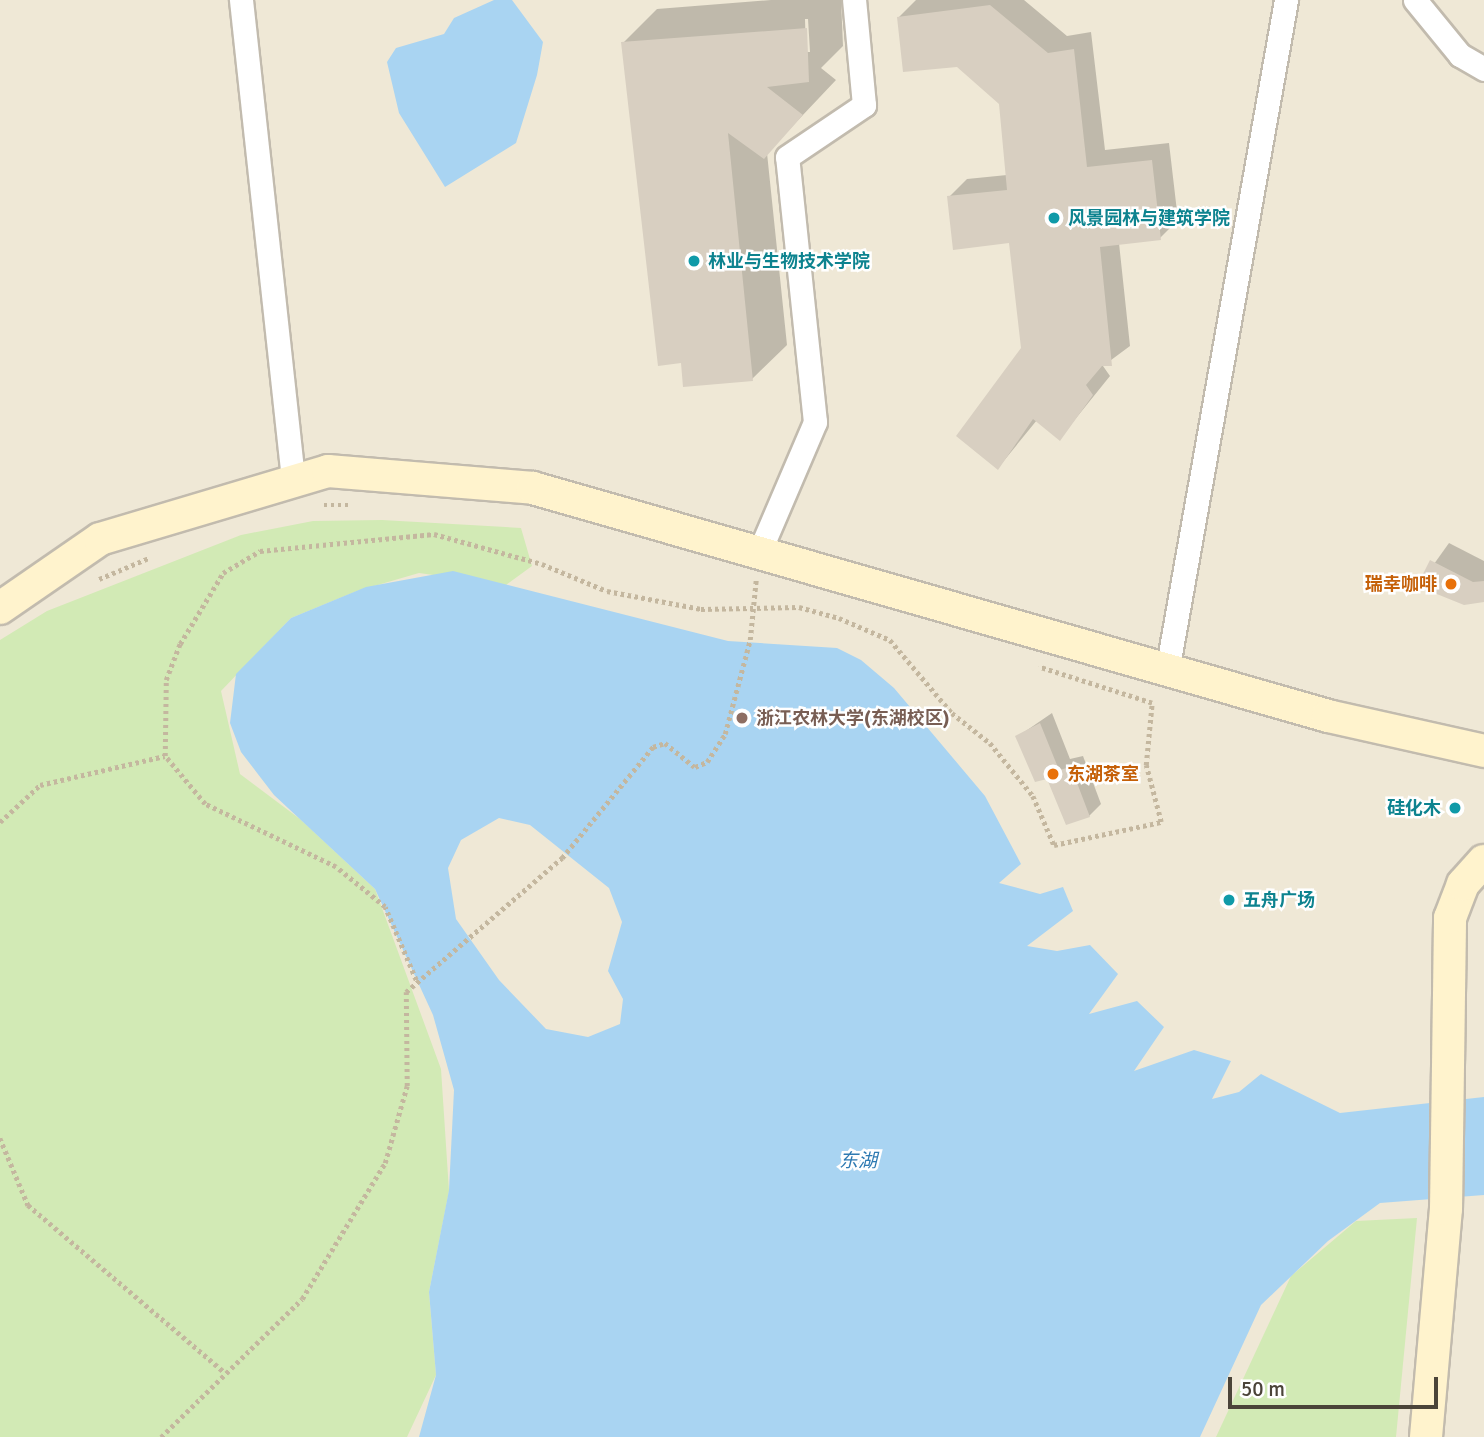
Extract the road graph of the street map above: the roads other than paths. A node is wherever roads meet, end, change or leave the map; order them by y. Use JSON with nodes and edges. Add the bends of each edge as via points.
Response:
{"nodes":[{"id":1,"x":241,"y":0,"type":"edge"},
{"id":2,"x":854,"y":0,"type":"edge"},
{"id":3,"x":1286,"y":0,"type":"edge"},
{"id":4,"x":1415,"y":0,"type":"edge"},
{"id":5,"x":1484,"y":69,"type":"edge"},
{"id":6,"x":293,"y":482,"type":"junction"},
{"id":7,"x":757,"y":572,"type":"junction"},
{"id":8,"x":0,"y":608,"type":"edge"},
{"id":9,"x":1167,"y":671,"type":"junction"},
{"id":10,"x":1484,"y":751,"type":"edge"},
{"id":11,"x":1484,"y":862,"type":"edge"},
{"id":12,"x":1426,"y":1437,"type":"edge"}],
"edges":[{"from":1,"to":6,"type":"street"},
{"from":2,"to":7,"type":"street","via":[[864,105],[787,157],[815,422]]},
{"from":3,"to":9,"type":"street"},
{"from":4,"to":5,"type":"street","via":[[1460,55]]},
{"from":6,"to":7,"type":"street","via":[[328,471],[533,488]]},
{"from":6,"to":8,"type":"street","via":[[100,539]]},
{"from":7,"to":9,"type":"street"},
{"from":9,"to":10,"type":"street"},
{"from":11,"to":12,"type":"street","via":[[1462,884],[1450,918],[1446,1209]]}]}
